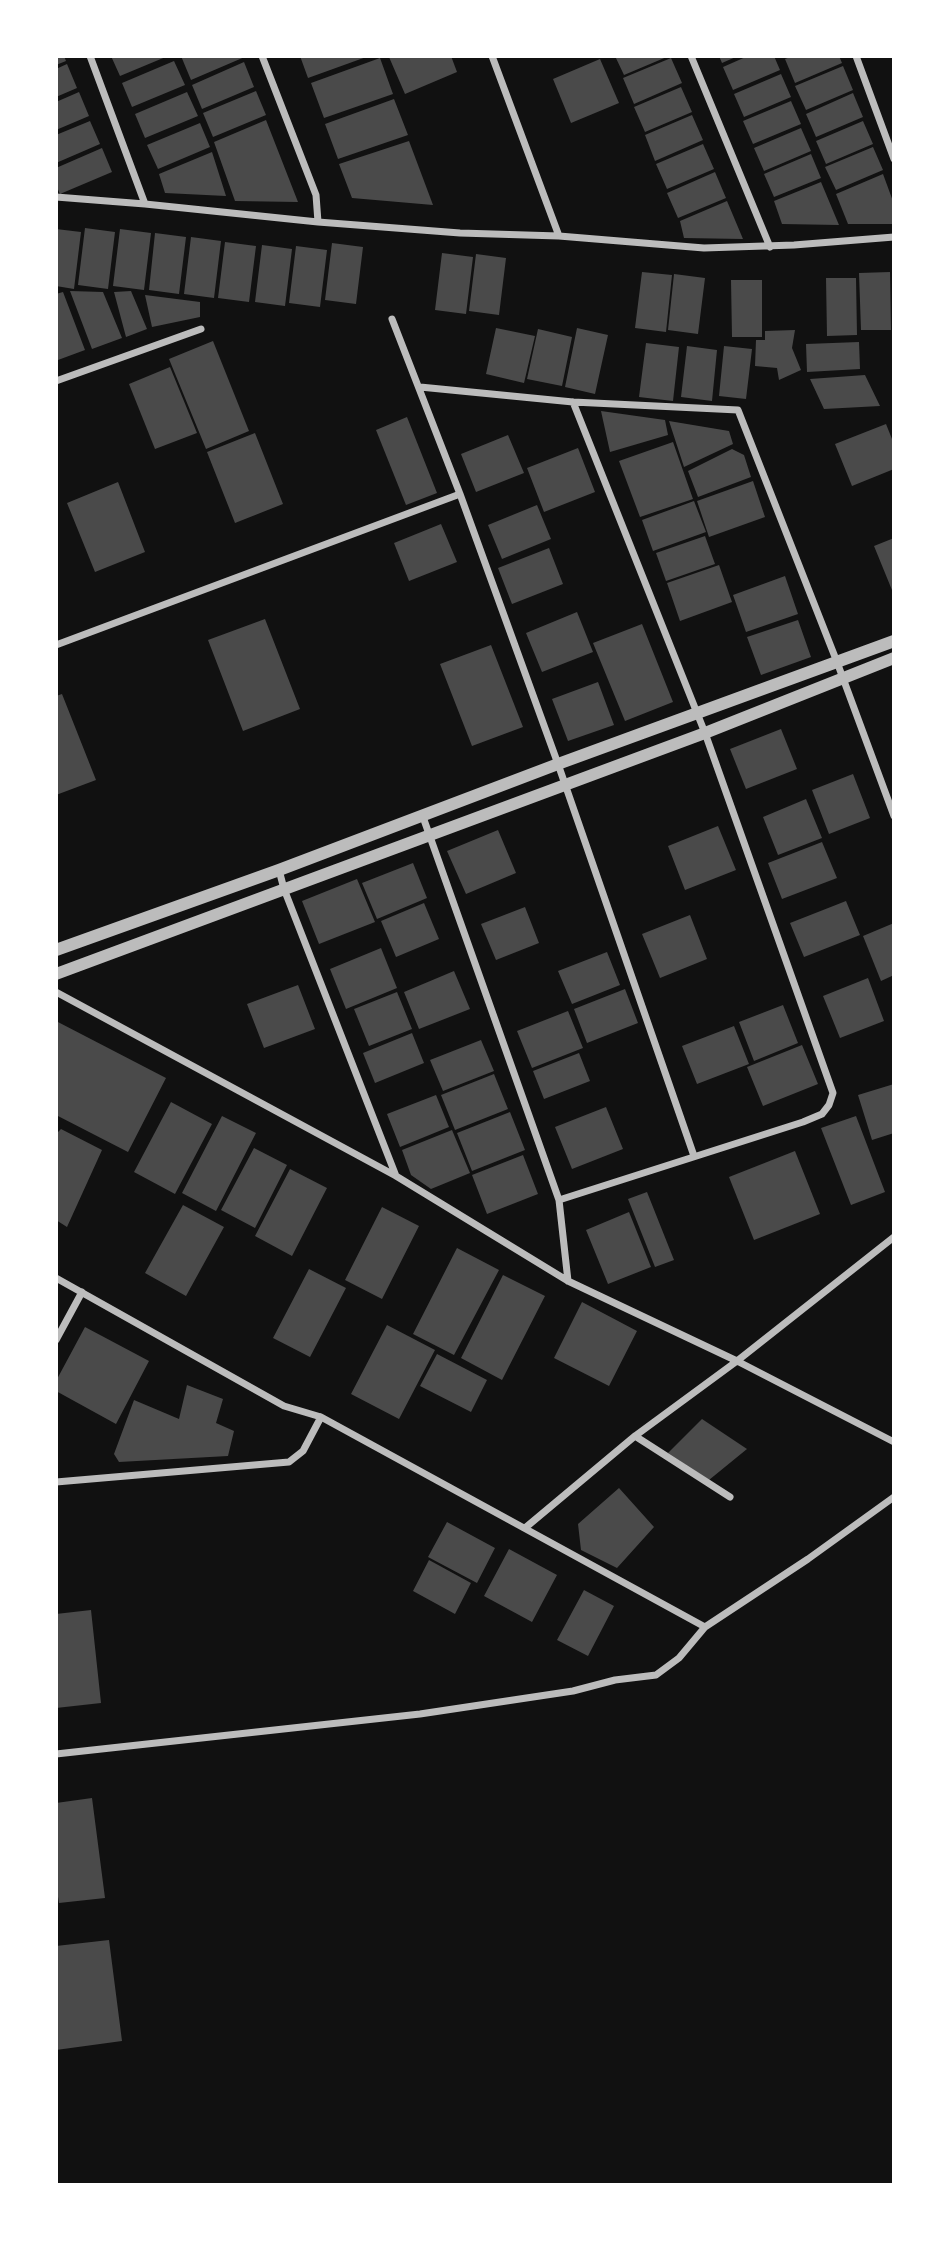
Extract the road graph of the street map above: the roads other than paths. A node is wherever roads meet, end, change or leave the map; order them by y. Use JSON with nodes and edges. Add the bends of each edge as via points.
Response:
{"nodes":[{"id":1,"x":90,"y":56,"type":"edge"},
{"id":2,"x":262,"y":56,"type":"edge"},
{"id":3,"x":492,"y":56,"type":"edge"},
{"id":4,"x":691,"y":56,"type":"edge"},
{"id":5,"x":856,"y":56,"type":"edge"},
{"id":6,"x":894,"y":159,"type":"edge"},
{"id":7,"x":56,"y":197,"type":"edge"},
{"id":8,"x":145,"y":204,"type":"junction"},
{"id":9,"x":318,"y":222,"type":"junction"},
{"id":10,"x":559,"y":236,"type":"junction"},
{"id":11,"x":894,"y":237,"type":"edge"},
{"id":12,"x":770,"y":247,"type":"junction"},
{"id":13,"x":392,"y":319,"type":"dead end"},
{"id":14,"x":201,"y":328,"type":"dead end"},
{"id":15,"x":56,"y":381,"type":"edge"},
{"id":16,"x":420,"y":387,"type":"junction"},
{"id":17,"x":573,"y":402,"type":"junction"},
{"id":18,"x":460,"y":494,"type":"junction"},
{"id":19,"x":894,"y":641,"type":"edge"},
{"id":20,"x":56,"y":645,"type":"edge"},
{"id":21,"x":894,"y":658,"type":"edge"},
{"id":22,"x":837,"y":662,"type":"junction"},
{"id":23,"x":843,"y":677,"type":"junction"},
{"id":24,"x":698,"y":715,"type":"junction"},
{"id":25,"x":705,"y":733,"type":"junction"},
{"id":26,"x":558,"y":764,"type":"junction"},
{"id":27,"x":565,"y":785,"type":"junction"},
{"id":28,"x":894,"y":816,"type":"edge"},
{"id":29,"x":422,"y":817,"type":"junction"},
{"id":30,"x":428,"y":835,"type":"junction"},
{"id":31,"x":279,"y":870,"type":"junction"},
{"id":32,"x":284,"y":890,"type":"junction"},
{"id":33,"x":56,"y":950,"type":"edge"},
{"id":34,"x":56,"y":974,"type":"edge"},
{"id":35,"x":56,"y":992,"type":"edge"},
{"id":36,"x":694,"y":1156,"type":"junction"},
{"id":37,"x":396,"y":1176,"type":"junction"},
{"id":38,"x":559,"y":1200,"type":"junction"},
{"id":39,"x":894,"y":1237,"type":"edge"},
{"id":40,"x":56,"y":1278,"type":"edge"},
{"id":41,"x":568,"y":1281,"type":"junction"},
{"id":42,"x":82,"y":1292,"type":"junction"},
{"id":43,"x":56,"y":1340,"type":"edge"},
{"id":44,"x":737,"y":1361,"type":"junction"},
{"id":45,"x":321,"y":1418,"type":"junction"},
{"id":46,"x":635,"y":1436,"type":"junction"},
{"id":47,"x":894,"y":1442,"type":"edge"},
{"id":48,"x":56,"y":1482,"type":"edge"},
{"id":49,"x":730,"y":1497,"type":"dead end"},
{"id":50,"x":894,"y":1497,"type":"edge"},
{"id":51,"x":525,"y":1528,"type":"junction"},
{"id":52,"x":705,"y":1627,"type":"junction"},
{"id":53,"x":56,"y":1754,"type":"edge"}],
"edges":[{"from":1,"to":8,"type":"street"},
{"from":2,"to":9,"type":"street","via":[[316,195]]},
{"from":3,"to":10,"type":"street"},
{"from":4,"to":12,"type":"street"},
{"from":5,"to":6,"type":"street"},
{"from":7,"to":8,"type":"street"},
{"from":8,"to":9,"type":"street"},
{"from":9,"to":10,"type":"street"},
{"from":10,"to":12,"type":"street","via":[[704,248]]},
{"from":11,"to":12,"type":"street"},
{"from":13,"to":16,"type":"street"},
{"from":14,"to":15,"type":"street"},
{"from":16,"to":17,"type":"street"},
{"from":16,"to":18,"type":"street"},
{"from":17,"to":22,"type":"street","via":[[738,410]]},
{"from":17,"to":24,"type":"street"},
{"from":18,"to":20,"type":"street"},
{"from":18,"to":26,"type":"street"},
{"from":19,"to":22,"type":"street"},
{"from":21,"to":23,"type":"street"},
{"from":22,"to":23,"type":"street"},
{"from":22,"to":24,"type":"street"},
{"from":23,"to":25,"type":"street"},
{"from":23,"to":28,"type":"street"},
{"from":24,"to":25,"type":"street"},
{"from":24,"to":26,"type":"street"},
{"from":25,"to":27,"type":"street"},
{"from":25,"to":36,"type":"street","via":[[832,1093],[822,1114]]},
{"from":26,"to":27,"type":"street"},
{"from":26,"to":29,"type":"street"},
{"from":27,"to":30,"type":"street"},
{"from":27,"to":36,"type":"street"},
{"from":29,"to":30,"type":"street"},
{"from":29,"to":31,"type":"street"},
{"from":30,"to":32,"type":"street"},
{"from":30,"to":38,"type":"street"},
{"from":31,"to":32,"type":"street"},
{"from":31,"to":33,"type":"street"},
{"from":32,"to":34,"type":"street"},
{"from":32,"to":37,"type":"street"},
{"from":35,"to":37,"type":"street"},
{"from":36,"to":38,"type":"street"},
{"from":37,"to":41,"type":"street"},
{"from":38,"to":41,"type":"street"},
{"from":39,"to":44,"type":"street"},
{"from":40,"to":42,"type":"street"},
{"from":41,"to":44,"type":"street"},
{"from":42,"to":43,"type":"street"},
{"from":42,"to":45,"type":"street","via":[[284,1406]]},
{"from":44,"to":46,"type":"street"},
{"from":44,"to":47,"type":"street"},
{"from":45,"to":48,"type":"street","via":[[303,1451],[289,1462]]},
{"from":45,"to":51,"type":"street"},
{"from":46,"to":49,"type":"street"},
{"from":46,"to":51,"type":"street"},
{"from":50,"to":52,"type":"street"},
{"from":51,"to":52,"type":"street"},
{"from":52,"to":53,"type":"street","via":[[679,1658],[656,1675],[573,1692],[420,1714]]}]}
